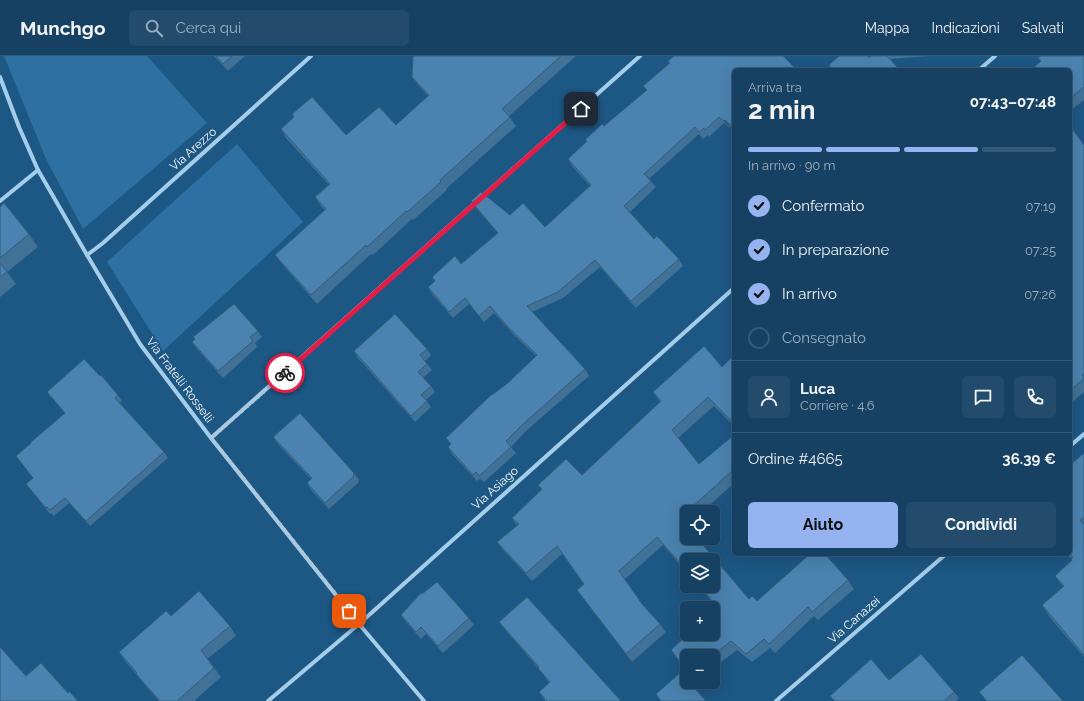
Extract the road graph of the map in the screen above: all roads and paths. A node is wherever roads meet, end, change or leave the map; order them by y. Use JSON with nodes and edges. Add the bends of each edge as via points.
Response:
{"nodes":[{"id":1,"x":311,"y":56,"type":"edge"},
{"id":2,"x":640,"y":56,"type":"edge"},
{"id":3,"x":994,"y":56,"type":"edge"},
{"id":4,"x":981,"y":68,"type":"edge"},
{"id":5,"x":0,"y":77,"type":"edge"},
{"id":6,"x":38,"y":170,"type":"junction"},
{"id":7,"x":0,"y":200,"type":"edge"},
{"id":8,"x":87,"y":255,"type":"junction"},
{"id":9,"x":732,"y":290,"type":"edge"},
{"id":10,"x":1084,"y":434,"type":"edge"},
{"id":11,"x":211,"y":438,"type":"junction"},
{"id":12,"x":1072,"y":444,"type":"edge"},
{"id":13,"x":944,"y":556,"type":"edge"},
{"id":14,"x":359,"y":624,"type":"junction"},
{"id":15,"x":268,"y":701,"type":"edge"},
{"id":16,"x":424,"y":701,"type":"edge"},
{"id":17,"x":776,"y":701,"type":"edge"}],
"edges":[{"from":1,"to":8,"type":"street","name":"Via Arezzo"},
{"from":2,"to":11,"type":"street"},
{"from":3,"to":4,"type":"street"},
{"from":5,"to":6,"type":"street","name":"Via Fratelli Rosselli"},
{"from":6,"to":7,"type":"street"},
{"from":6,"to":8,"type":"street","name":"Via Fratelli Rosselli"},
{"from":8,"to":11,"type":"street","name":"Via Fratelli Rosselli","via":[[140,344]]},
{"from":9,"to":14,"type":"street","name":"Via Asiago"},
{"from":10,"to":12,"type":"street"},
{"from":11,"to":14,"type":"street","name":"Via Fratelli Rosselli"},
{"from":13,"to":17,"type":"street","name":"Via Canazei"},
{"from":14,"to":15,"type":"street","name":"Via Asiago"},
{"from":14,"to":16,"type":"street","name":"Via Fratelli Rosselli"}]}
